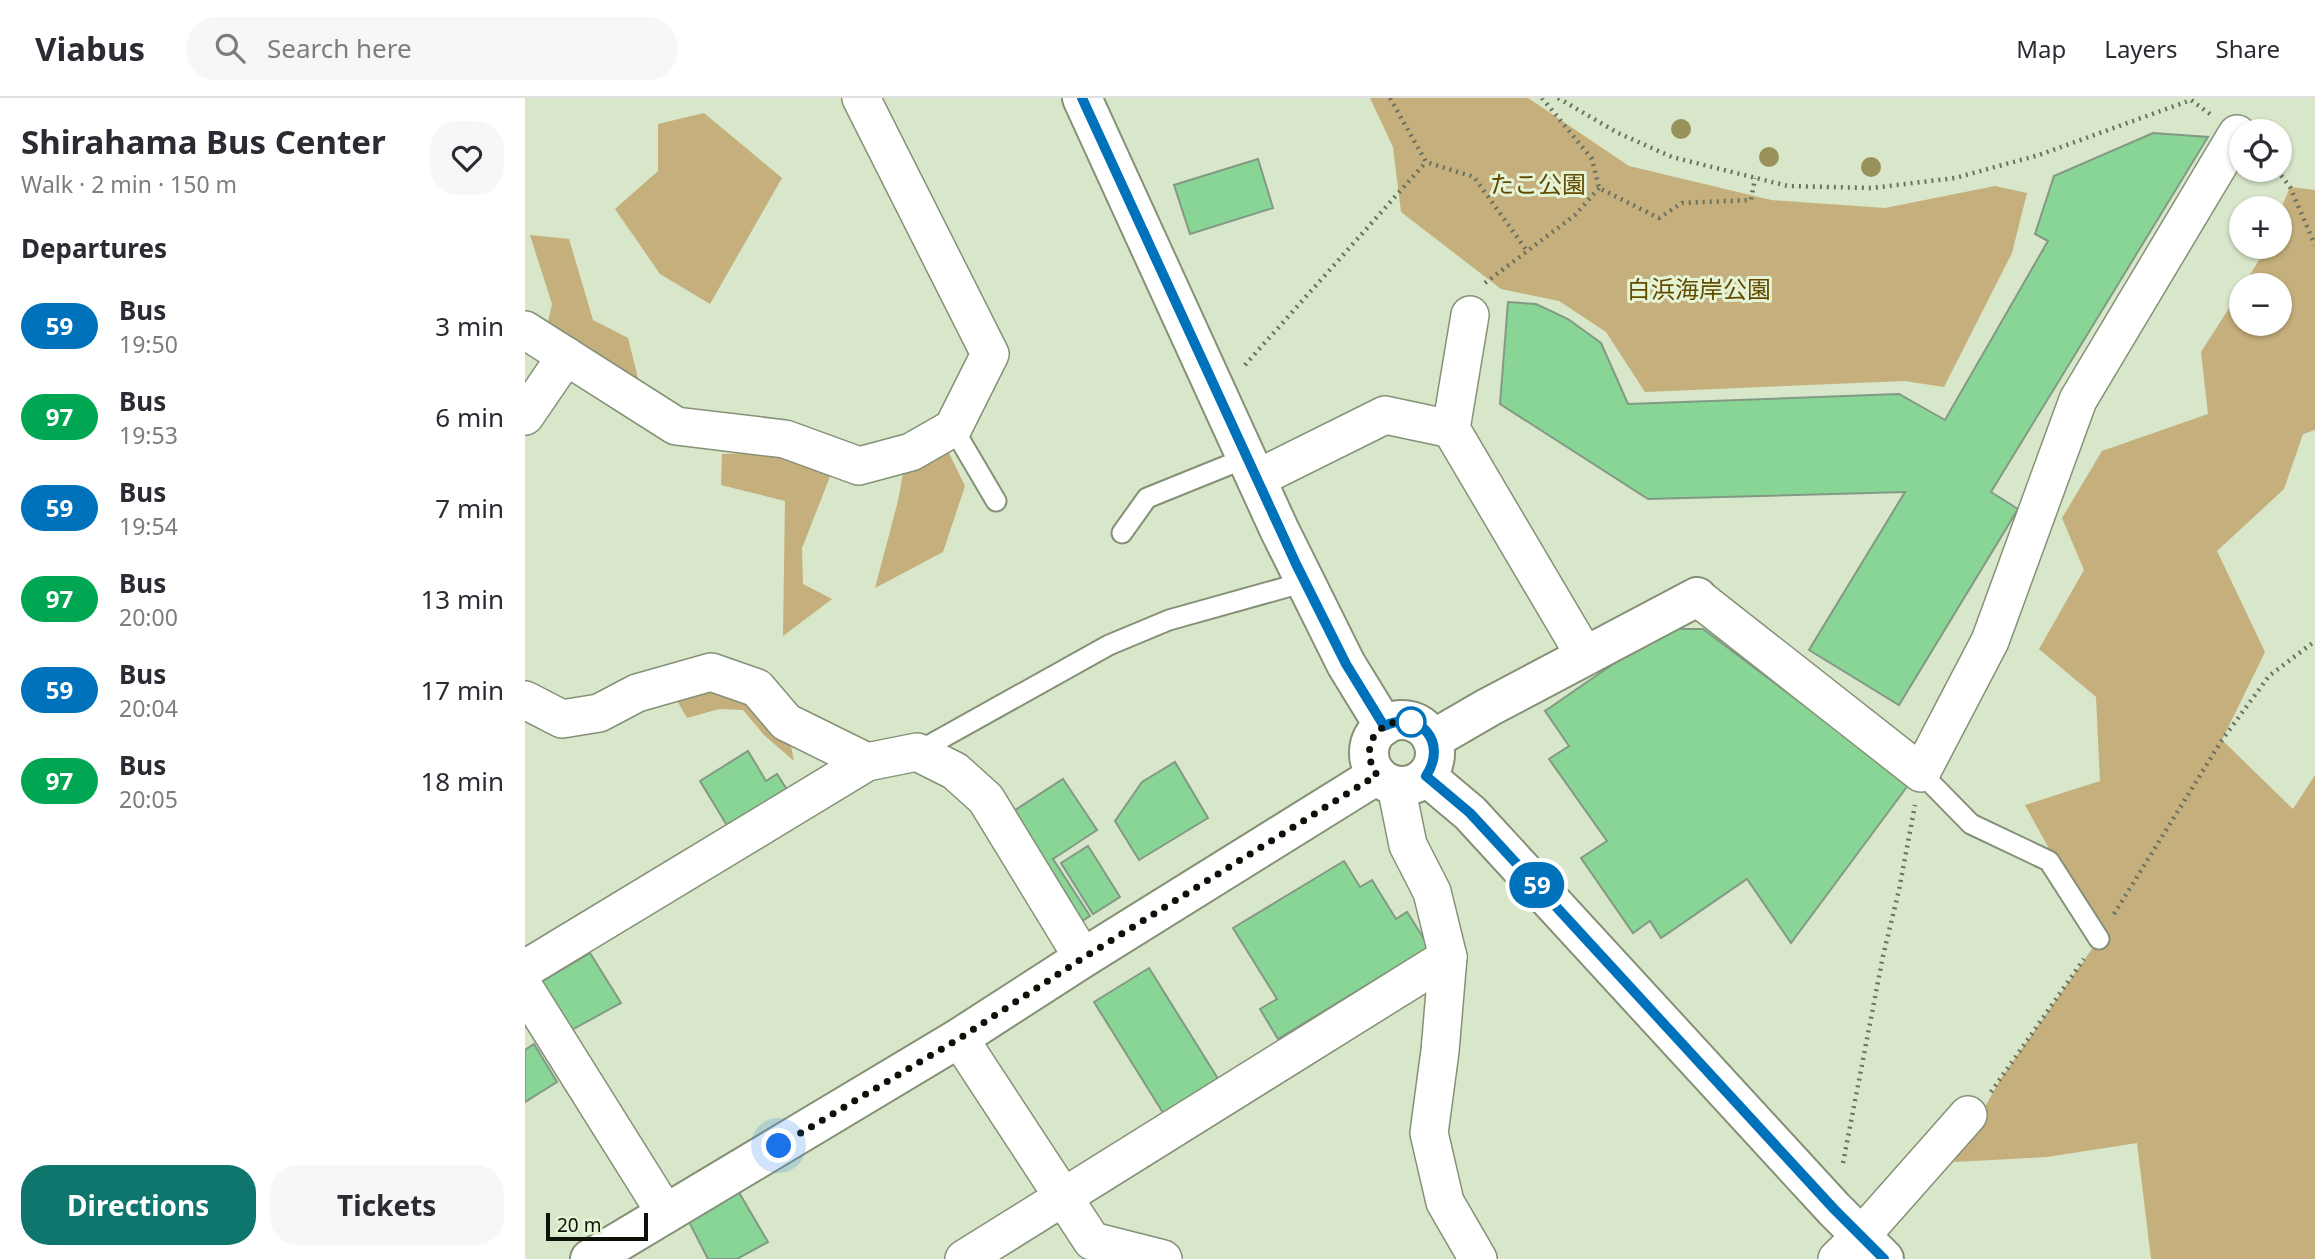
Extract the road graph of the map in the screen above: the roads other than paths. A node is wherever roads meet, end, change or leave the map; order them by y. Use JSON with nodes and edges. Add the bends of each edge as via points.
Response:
{"nodes":[{"id":1,"x":861,"y":98,"type":"edge"},
{"id":2,"x":1082,"y":98,"type":"edge"},
{"id":3,"x":2229,"y":147,"type":"edge"},
{"id":4,"x":1470,"y":315,"type":"road end"},
{"id":5,"x":525,"y":330,"type":"edge"},
{"id":6,"x":525,"y":355,"type":"edge"},
{"id":7,"x":566,"y":356,"type":"junction"},
{"id":8,"x":525,"y":416,"type":"edge"},
{"id":9,"x":953,"y":428,"type":"junction"},
{"id":10,"x":1451,"y":429,"type":"junction"},
{"id":11,"x":1251,"y":469,"type":"junction"},
{"id":12,"x":996,"y":501,"type":"dead end"},
{"id":13,"x":1122,"y":533,"type":"dead end"},
{"id":14,"x":1305,"y":582,"type":"junction"},
{"id":15,"x":1697,"y":597,"type":"joint"},
{"id":16,"x":1585,"y":656,"type":"junction"},
{"id":17,"x":525,"y":700,"type":"edge"},
{"id":18,"x":1384,"y":726,"type":"junction"},
{"id":19,"x":917,"y":752,"type":"junction"},
{"id":20,"x":867,"y":762,"type":"junction"},
{"id":21,"x":1408,"y":769,"type":"junction"},
{"id":22,"x":1921,"y":773,"type":"junction"},
{"id":23,"x":2099,"y":939,"type":"dead end"},
{"id":24,"x":1448,"y":957,"type":"junction"},
{"id":25,"x":1083,"y":958,"type":"junction"},
{"id":26,"x":525,"y":969,"type":"edge"},
{"id":27,"x":525,"y":989,"type":"edge"},
{"id":28,"x":960,"y":1038,"type":"junction"},
{"id":29,"x":1968,"y":1115,"type":"dead end"},
{"id":30,"x":1063,"y":1196,"type":"junction"},
{"id":31,"x":666,"y":1213,"type":"junction"},
{"id":32,"x":1861,"y":1251,"type":"edge"},
{"id":33,"x":593,"y":1258,"type":"edge"},
{"id":34,"x":964,"y":1259,"type":"edge"},
{"id":35,"x":1163,"y":1259,"type":"edge"},
{"id":36,"x":1478,"y":1259,"type":"edge"}],
"edges":[{"from":1,"to":9,"type":"street","via":[[990,354]]},
{"from":2,"to":11,"type":"main road"},
{"from":3,"to":22,"type":"street","via":[[2078,400],[1990,641]]},
{"from":4,"to":10,"type":"street"},
{"from":5,"to":7,"type":"street"},
{"from":6,"to":7,"type":"street"},
{"from":7,"to":8,"type":"street"},
{"from":7,"to":9,"type":"street","via":[[676,426],[785,439],[859,466],[912,453]]},
{"from":9,"to":12,"type":"lane"},
{"from":10,"to":11,"type":"street","via":[[1385,415]]},
{"from":10,"to":16,"type":"street"},
{"from":11,"to":13,"type":"lane","via":[[1147,498]]},
{"from":11,"to":14,"type":"main road"},
{"from":14,"to":18,"type":"main road"},
{"from":14,"to":19,"type":"lane","via":[[1169,620],[1109,645]]},
{"from":15,"to":16,"type":"main road"},
{"from":15,"to":22,"type":"street"},
{"from":16,"to":21,"type":"main road"},
{"from":17,"to":20,"type":"street","via":[[562,719],[599,713],[637,693],[711,672],[757,688],[786,722]]},
{"from":18,"to":21,"type":"main road","via":[[1369,749],[1372,768]]},
{"from":18,"to":21,"type":"main road","via":[[1411,722],[1427,732]]},
{"from":19,"to":20,"type":"street"},
{"from":19,"to":25,"type":"street","via":[[954,771],[986,799]]},
{"from":20,"to":26,"type":"street"},
{"from":21,"to":24,"type":"street","via":[[1408,845],[1432,892]]},
{"from":21,"to":25,"type":"main road"},
{"from":21,"to":32,"type":"main road","via":[[1470,813],[1834,1209]]},
{"from":22,"to":23,"type":"lane","via":[[1971,824],[2049,862]]},
{"from":24,"to":30,"type":"street"},
{"from":24,"to":36,"type":"street","via":[[1429,1133],[1445,1202]]},
{"from":25,"to":28,"type":"main road"},
{"from":27,"to":31,"type":"street"},
{"from":28,"to":30,"type":"street"},
{"from":28,"to":31,"type":"main road"},
{"from":29,"to":32,"type":"street"},
{"from":30,"to":34,"type":"street"},
{"from":30,"to":35,"type":"street","via":[[1092,1241]]},
{"from":31,"to":33,"type":"main road"}]}
